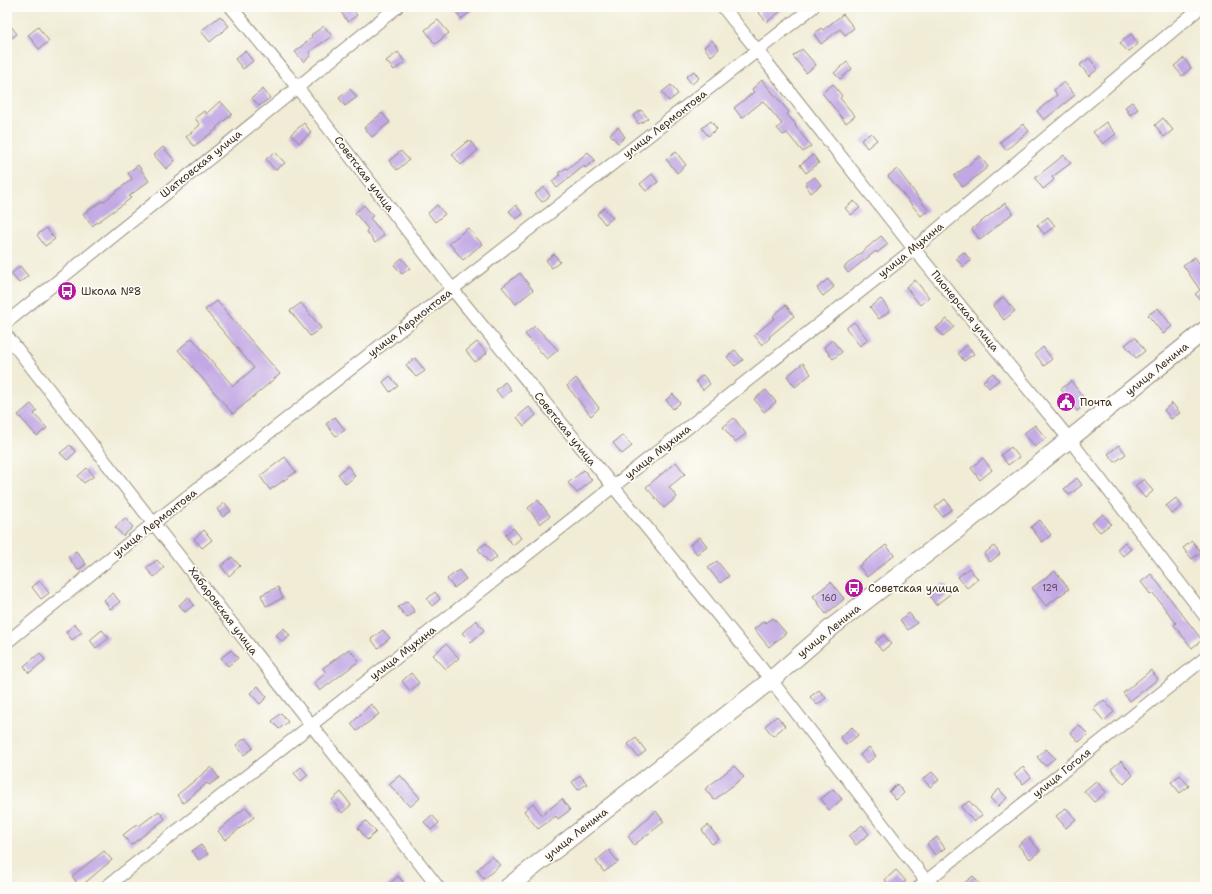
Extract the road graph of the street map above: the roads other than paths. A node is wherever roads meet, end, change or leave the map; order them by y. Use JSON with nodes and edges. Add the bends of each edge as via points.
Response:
{"nodes":[{"id":1,"x":231,"y":7,"type":"edge"},
{"id":2,"x":397,"y":7,"type":"edge"},
{"id":3,"x":723,"y":7,"type":"edge"},
{"id":4,"x":814,"y":7,"type":"edge"},
{"id":5,"x":1201,"y":7,"type":"edge"},
{"id":6,"x":757,"y":52,"type":"junction"},
{"id":7,"x":297,"y":86,"type":"junction"},
{"id":8,"x":914,"y":249,"type":"junction"},
{"id":9,"x":452,"y":290,"type":"junction"},
{"id":10,"x":7,"y":322,"type":"edge"},
{"id":11,"x":1205,"y":330,"type":"edge"},
{"id":12,"x":7,"y":336,"type":"edge"},
{"id":13,"x":1070,"y":440,"type":"junction"},
{"id":14,"x":612,"y":487,"type":"junction"},
{"id":15,"x":155,"y":522,"type":"junction"},
{"id":16,"x":1205,"y":616,"type":"edge"},
{"id":17,"x":7,"y":642,"type":"edge"},
{"id":18,"x":1205,"y":658,"type":"edge"},
{"id":19,"x":771,"y":680,"type":"junction"},
{"id":20,"x":311,"y":726,"type":"junction"},
{"id":21,"x":925,"y":885,"type":"edge"},
{"id":22,"x":106,"y":887,"type":"edge"},
{"id":23,"x":438,"y":887,"type":"edge"},
{"id":24,"x":508,"y":887,"type":"edge"}],
"edges":[{"from":1,"to":7,"type":"street","name":"Советская улица"},
{"from":2,"to":7,"type":"street","name":"Шатковская улица"},
{"from":3,"to":6,"type":"street","name":"Пионерская улица"},
{"from":4,"to":6,"type":"street","name":"улица Лермонтова"},
{"from":5,"to":8,"type":"street","name":"улица Мухина"},
{"from":6,"to":8,"type":"street","name":"Пионерская улица"},
{"from":6,"to":9,"type":"street","name":"улица Лермонтова"},
{"from":7,"to":9,"type":"street","name":"Советская улица"},
{"from":7,"to":10,"type":"street","name":"Шатковская улица"},
{"from":8,"to":13,"type":"street","name":"Пионерская улица"},
{"from":8,"to":14,"type":"street","name":"улица Мухина"},
{"from":9,"to":14,"type":"street","name":"Советская улица"},
{"from":9,"to":15,"type":"street","name":"улица Лермонтова"},
{"from":11,"to":13,"type":"main road","name":"улица Ленина"},
{"from":12,"to":15,"type":"street","name":"Хабаровская улица"},
{"from":13,"to":16,"type":"street","name":"Пионерская улица"},
{"from":13,"to":19,"type":"main road","name":"улица Ленина","via":[[832,627]]},
{"from":14,"to":19,"type":"street","name":"Советская улица"},
{"from":14,"to":20,"type":"street","name":"улица Мухина"},
{"from":15,"to":17,"type":"street","name":"улица Лермонтова"},
{"from":15,"to":20,"type":"street","name":"Хабаровская улица"},
{"from":18,"to":21,"type":"street","name":"улица Гоголя"},
{"from":19,"to":21,"type":"street","name":"Советская улица"},
{"from":19,"to":24,"type":"main road","name":"улица Ленина"},
{"from":20,"to":22,"type":"street","name":"улица Мухина"},
{"from":20,"to":23,"type":"street","name":"Хабаровская улица"}]}
